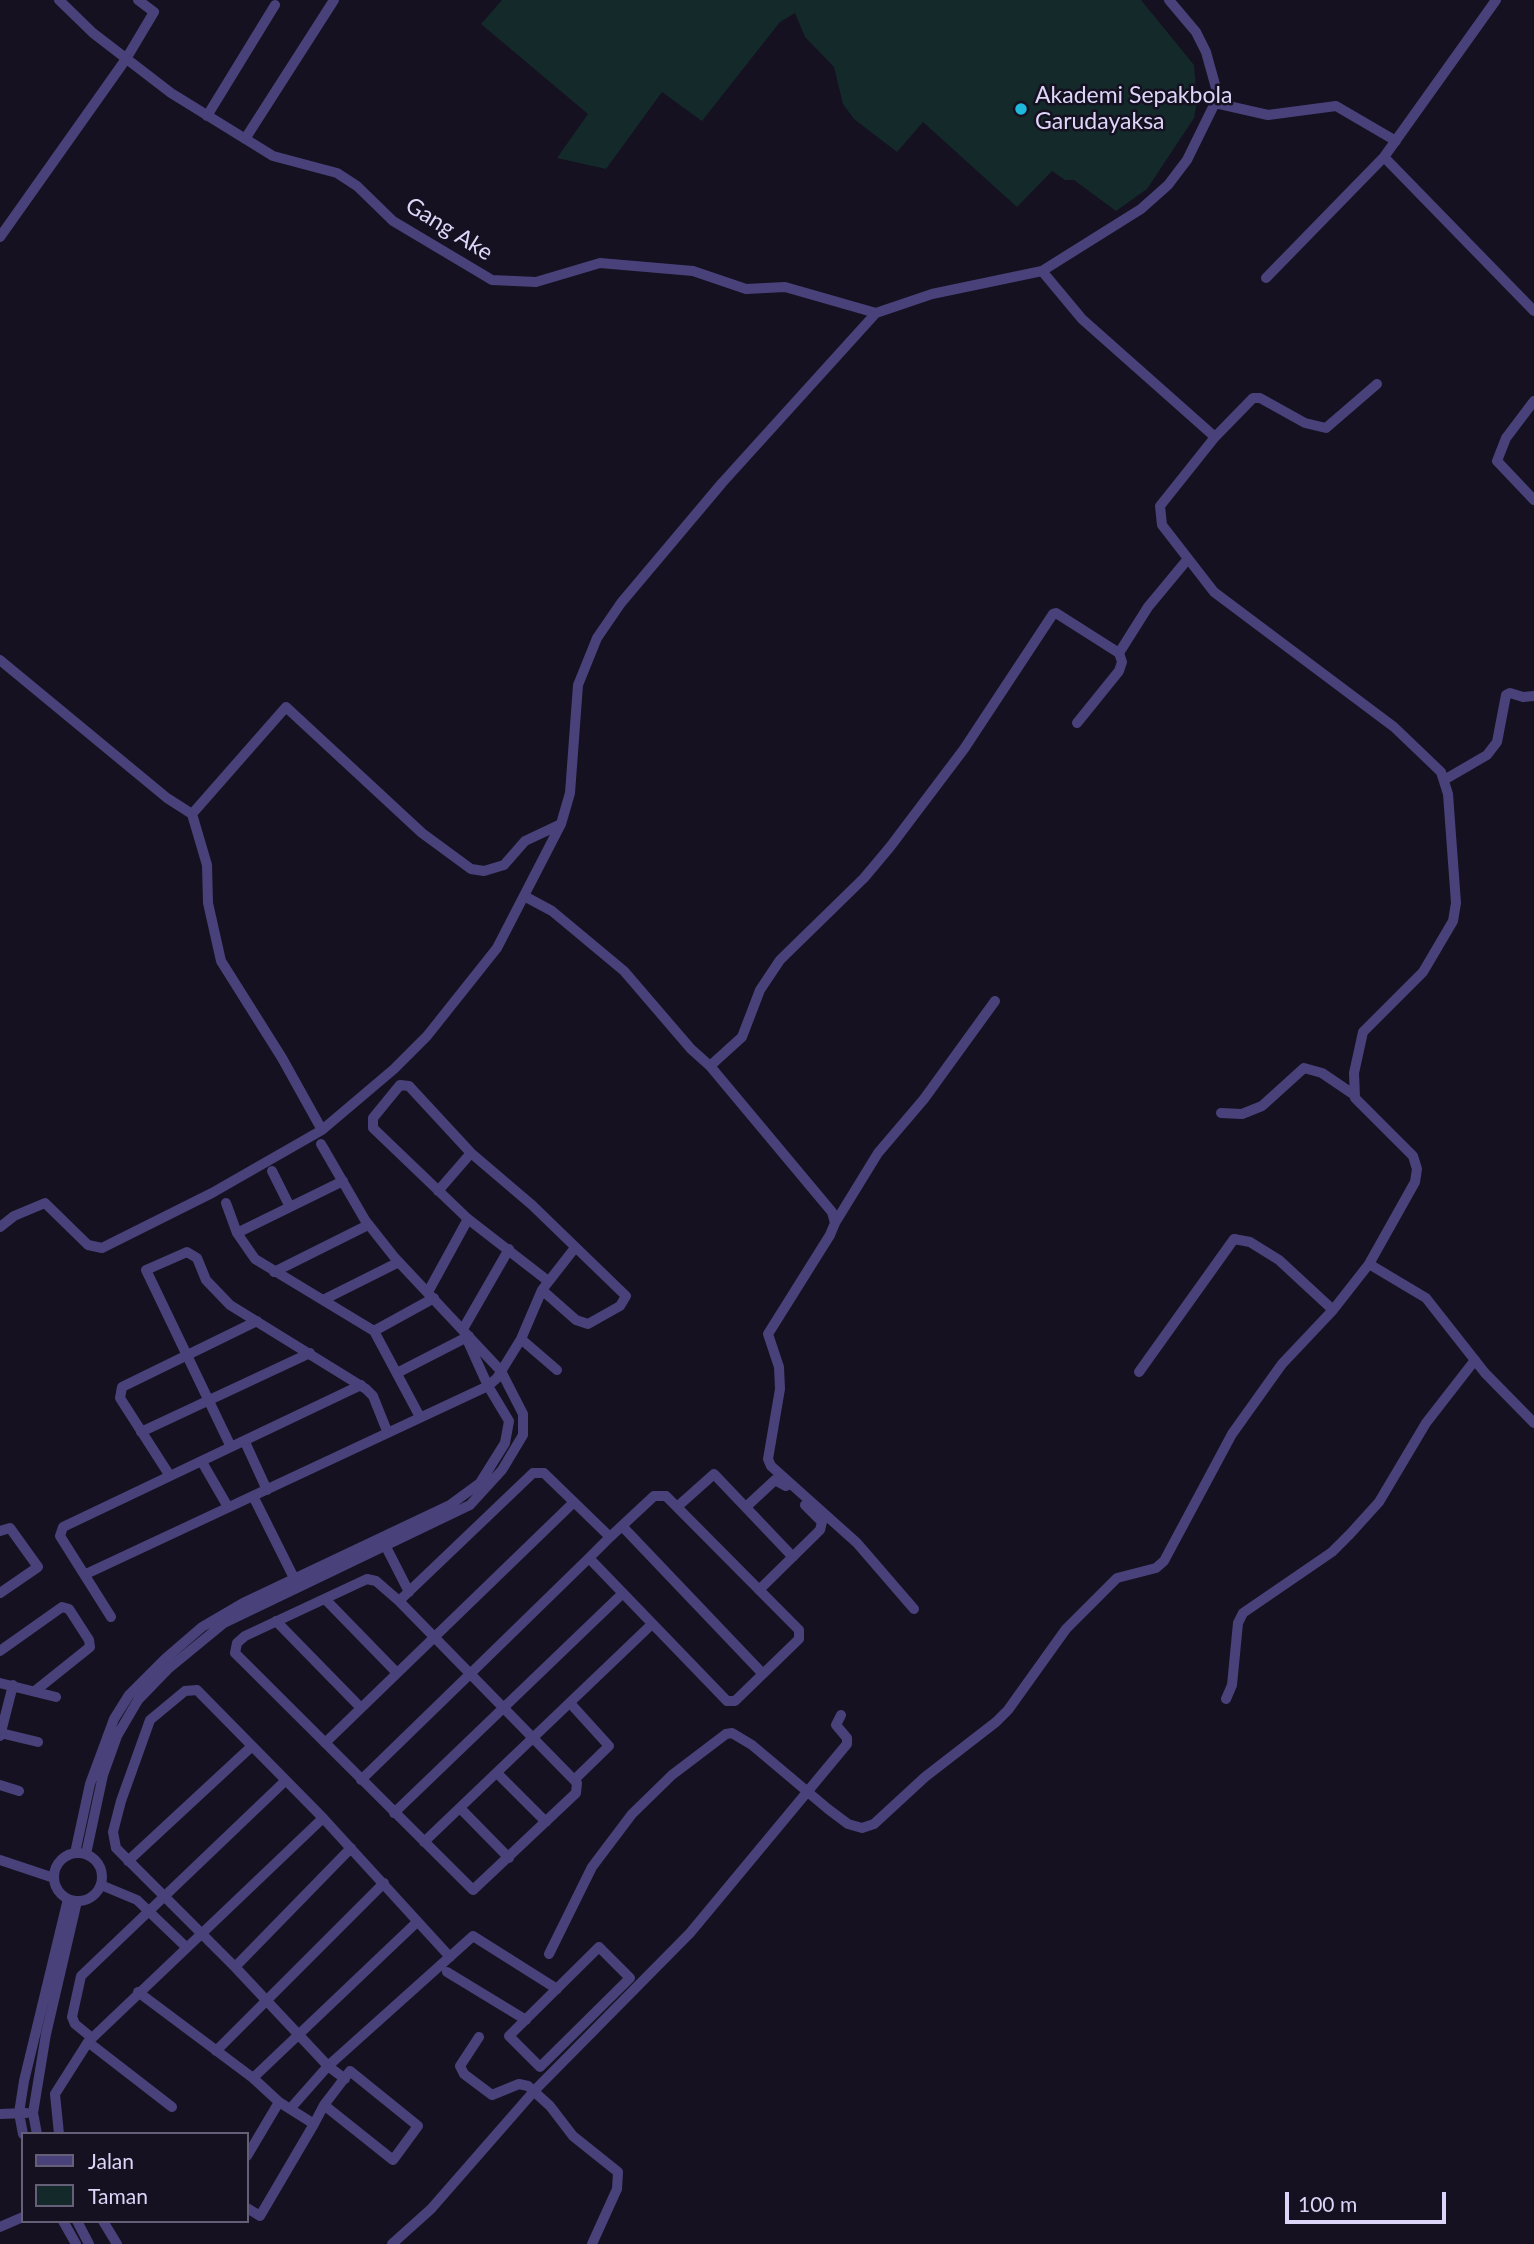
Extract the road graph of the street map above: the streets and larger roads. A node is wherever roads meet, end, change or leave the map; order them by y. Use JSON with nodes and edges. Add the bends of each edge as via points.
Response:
{"nodes":[{"id":1,"x":59,"y":0,"type":"edge"},
{"id":2,"x":138,"y":0,"type":"edge"},
{"id":3,"x":334,"y":0,"type":"edge"},
{"id":4,"x":1169,"y":0,"type":"edge"},
{"id":5,"x":1496,"y":0,"type":"edge"},
{"id":6,"x":275,"y":5,"type":"dead end"},
{"id":7,"x":126,"y":59,"type":"junction"},
{"id":8,"x":1215,"y":103,"type":"junction"},
{"id":9,"x":207,"y":116,"type":"junction"},
{"id":10,"x":244,"y":139,"type":"junction"},
{"id":11,"x":1396,"y":141,"type":"junction"},
{"id":12,"x":1384,"y":157,"type":"junction"},
{"id":13,"x":0,"y":237,"type":"edge"},
{"id":14,"x":1042,"y":271,"type":"junction"},
{"id":15,"x":1266,"y":278,"type":"dead end"},
{"id":16,"x":1534,"y":311,"type":"edge"},
{"id":17,"x":876,"y":313,"type":"junction"},
{"id":18,"x":1377,"y":384,"type":"dead end"},
{"id":19,"x":1534,"y":401,"type":"edge"},
{"id":20,"x":1215,"y":436,"type":"junction"},
{"id":21,"x":1534,"y":500,"type":"edge"},
{"id":22,"x":1187,"y":560,"type":"junction"},
{"id":23,"x":1119,"y":653,"type":"junction"},
{"id":24,"x":0,"y":660,"type":"edge"},
{"id":25,"x":1534,"y":696,"type":"edge"},
{"id":26,"x":1077,"y":723,"type":"dead end"},
{"id":27,"x":1444,"y":780,"type":"junction"},
{"id":28,"x":192,"y":814,"type":"junction"},
{"id":29,"x":561,"y":824,"type":"junction"},
{"id":30,"x":526,"y":897,"type":"junction"},
{"id":31,"x":995,"y":1001,"type":"dead end"},
{"id":32,"x":710,"y":1066,"type":"junction"},
{"id":33,"x":1353,"y":1094,"type":"junction"},
{"id":34,"x":1221,"y":1113,"type":"dead end"},
{"id":35,"x":322,"y":1130,"type":"junction"},
{"id":36,"x":321,"y":1144,"type":"dead end"},
{"id":37,"x":471,"y":1153,"type":"junction"},
{"id":38,"x":272,"y":1171,"type":"dead end"},
{"id":39,"x":343,"y":1181,"type":"junction"},
{"id":40,"x":438,"y":1191,"type":"junction"},
{"id":41,"x":226,"y":1203,"type":"dead end"},
{"id":42,"x":290,"y":1207,"type":"junction"},
{"id":43,"x":468,"y":1219,"type":"junction"},
{"id":44,"x":835,"y":1223,"type":"junction"},
{"id":45,"x":368,"y":1225,"type":"junction"},
{"id":46,"x":0,"y":1227,"type":"edge"},
{"id":47,"x":237,"y":1233,"type":"junction"},
{"id":48,"x":509,"y":1249,"type":"junction"},
{"id":49,"x":574,"y":1249,"type":"junction"},
{"id":50,"x":399,"y":1262,"type":"junction"},
{"id":51,"x":1369,"y":1264,"type":"junction"},
{"id":52,"x":274,"y":1272,"type":"junction"},
{"id":53,"x":545,"y":1286,"type":"junction"},
{"id":54,"x":431,"y":1295,"type":"junction"},
{"id":55,"x":323,"y":1300,"type":"junction"},
{"id":56,"x":1335,"y":1307,"type":"junction"},
{"id":57,"x":257,"y":1321,"type":"junction"},
{"id":58,"x":374,"y":1331,"type":"junction"},
{"id":59,"x":466,"y":1334,"type":"junction"},
{"id":60,"x":521,"y":1339,"type":"junction"},
{"id":61,"x":310,"y":1353,"type":"junction"},
{"id":62,"x":188,"y":1355,"type":"junction"},
{"id":63,"x":1475,"y":1360,"type":"junction"},
{"id":64,"x":557,"y":1370,"type":"dead end"},
{"id":65,"x":502,"y":1371,"type":"junction"},
{"id":66,"x":1139,"y":1372,"type":"dead end"},
{"id":67,"x":397,"y":1373,"type":"junction"},
{"id":68,"x":361,"y":1385,"type":"junction"},
{"id":69,"x":488,"y":1386,"type":"junction"},
{"id":70,"x":209,"y":1402,"type":"junction"},
{"id":71,"x":420,"y":1417,"type":"junction"},
{"id":72,"x":1534,"y":1423,"type":"edge"},
{"id":73,"x":141,"y":1432,"type":"junction"},
{"id":74,"x":387,"y":1432,"type":"junction"},
{"id":75,"x":245,"y":1442,"type":"junction"},
{"id":76,"x":231,"y":1447,"type":"junction"},
{"id":77,"x":202,"y":1462,"type":"junction"},
{"id":78,"x":170,"y":1476,"type":"junction"},
{"id":79,"x":267,"y":1490,"type":"junction"},
{"id":80,"x":253,"y":1496,"type":"junction"},
{"id":81,"x":574,"y":1502,"type":"junction"},
{"id":82,"x":747,"y":1506,"type":"junction"},
{"id":83,"x":228,"y":1507,"type":"junction"},
{"id":84,"x":677,"y":1507,"type":"junction"},
{"id":85,"x":622,"y":1526,"type":"junction"},
{"id":86,"x":0,"y":1531,"type":"edge"},
{"id":87,"x":610,"y":1537,"type":"junction"},
{"id":88,"x":384,"y":1543,"type":"junction"},
{"id":89,"x":793,"y":1557,"type":"junction"},
{"id":90,"x":589,"y":1558,"type":"junction"},
{"id":91,"x":86,"y":1574,"type":"junction"},
{"id":92,"x":295,"y":1580,"type":"junction"},
{"id":93,"x":759,"y":1590,"type":"junction"},
{"id":94,"x":409,"y":1592,"type":"junction"},
{"id":95,"x":0,"y":1593,"type":"edge"},
{"id":96,"x":623,"y":1593,"type":"junction"},
{"id":97,"x":325,"y":1599,"type":"junction"},
{"id":98,"x":399,"y":1601,"type":"junction"},
{"id":99,"x":914,"y":1609,"type":"dead end"},
{"id":100,"x":111,"y":1617,"type":"dead end"},
{"id":101,"x":276,"y":1621,"type":"junction"},
{"id":102,"x":652,"y":1624,"type":"junction"},
{"id":103,"x":435,"y":1637,"type":"junction"},
{"id":104,"x":0,"y":1651,"type":"edge"},
{"id":105,"x":397,"y":1674,"type":"junction"},
{"id":106,"x":470,"y":1674,"type":"junction"},
{"id":107,"x":763,"y":1674,"type":"junction"},
{"id":108,"x":0,"y":1683,"type":"edge"},
{"id":109,"x":13,"y":1685,"type":"junction"},
{"id":110,"x":35,"y":1691,"type":"junction"},
{"id":111,"x":57,"y":1697,"type":"dead end"},
{"id":112,"x":1226,"y":1699,"type":"dead end"},
{"id":113,"x":570,"y":1703,"type":"junction"},
{"id":114,"x":503,"y":1707,"type":"junction"},
{"id":115,"x":361,"y":1708,"type":"junction"},
{"id":116,"x":841,"y":1715,"type":"dead end"},
{"id":117,"x":0,"y":1735,"type":"edge"},
{"id":118,"x":534,"y":1738,"type":"junction"},
{"id":119,"x":38,"y":1742,"type":"dead end"},
{"id":120,"x":325,"y":1743,"type":"junction"},
{"id":121,"x":251,"y":1748,"type":"junction"},
{"id":122,"x":498,"y":1773,"type":"junction"},
{"id":123,"x":361,"y":1780,"type":"junction"},
{"id":124,"x":574,"y":1780,"type":"junction"},
{"id":125,"x":285,"y":1782,"type":"junction"},
{"id":126,"x":0,"y":1786,"type":"edge"},
{"id":127,"x":806,"y":1790,"type":"junction"},
{"id":128,"x":19,"y":1791,"type":"dead end"},
{"id":129,"x":460,"y":1808,"type":"junction"},
{"id":130,"x":394,"y":1813,"type":"junction"},
{"id":131,"x":323,"y":1818,"type":"junction"},
{"id":132,"x":546,"y":1822,"type":"junction"},
{"id":133,"x":424,"y":1842,"type":"junction"},
{"id":134,"x":351,"y":1848,"type":"junction"},
{"id":135,"x":80,"y":1854,"type":"junction"},
{"id":136,"x":509,"y":1858,"type":"junction"},
{"id":137,"x":0,"y":1860,"type":"edge"},
{"id":138,"x":128,"y":1861,"type":"junction"},
{"id":139,"x":54,"y":1878,"type":"junction"},
{"id":140,"x":384,"y":1883,"type":"junction"},
{"id":141,"x":101,"y":1885,"type":"junction"},
{"id":142,"x":163,"y":1896,"type":"junction"},
{"id":143,"x":72,"y":1900,"type":"junction"},
{"id":144,"x":150,"y":1911,"type":"junction"},
{"id":145,"x":417,"y":1922,"type":"junction"},
{"id":146,"x":201,"y":1933,"type":"junction"},
{"id":147,"x":186,"y":1947,"type":"junction"},
{"id":148,"x":549,"y":1954,"type":"dead end"},
{"id":149,"x":450,"y":1957,"type":"junction"},
{"id":150,"x":235,"y":1967,"type":"junction"},
{"id":151,"x":447,"y":1972,"type":"dead end"},
{"id":152,"x":557,"y":1989,"type":"junction"},
{"id":153,"x":138,"y":1992,"type":"junction"},
{"id":154,"x":267,"y":2000,"type":"junction"},
{"id":155,"x":526,"y":2020,"type":"junction"},
{"id":156,"x":298,"y":2032,"type":"junction"},
{"id":157,"x":480,"y":2037,"type":"dead end"},
{"id":158,"x":90,"y":2040,"type":"junction"},
{"id":159,"x":216,"y":2050,"type":"junction"},
{"id":160,"x":328,"y":2066,"type":"junction"},
{"id":161,"x":253,"y":2078,"type":"junction"},
{"id":162,"x":345,"y":2079,"type":"junction"},
{"id":163,"x":535,"y":2090,"type":"junction"},
{"id":164,"x":279,"y":2102,"type":"junction"},
{"id":165,"x":324,"y":2105,"type":"junction"},
{"id":166,"x":172,"y":2107,"type":"dead end"},
{"id":167,"x":290,"y":2109,"type":"junction"},
{"id":168,"x":19,"y":2113,"type":"junction"},
{"id":169,"x":33,"y":2113,"type":"junction"},
{"id":170,"x":0,"y":2114,"type":"edge"},
{"id":171,"x":314,"y":2124,"type":"junction"},
{"id":172,"x":23,"y":2132,"type":"edge"},
{"id":173,"x":37,"y":2132,"type":"edge"},
{"id":174,"x":59,"y":2132,"type":"edge"},
{"id":175,"x":248,"y":2154,"type":"edge"},
{"id":176,"x":248,"y":2209,"type":"edge"},
{"id":177,"x":21,"y":2218,"type":"edge"},
{"id":178,"x":65,"y":2223,"type":"edge"},
{"id":179,"x":77,"y":2223,"type":"edge"},
{"id":180,"x":104,"y":2223,"type":"edge"},
{"id":181,"x":0,"y":2227,"type":"edge"},
{"id":182,"x":76,"y":2244,"type":"edge"},
{"id":183,"x":89,"y":2244,"type":"edge"},
{"id":184,"x":117,"y":2244,"type":"edge"},
{"id":185,"x":392,"y":2244,"type":"edge"},
{"id":186,"x":592,"y":2244,"type":"edge"}],
"edges":[{"from":1,"to":7,"type":"street","name":"Gang Ake"},
{"from":2,"to":7,"type":"street","via":[[154,12]]},
{"from":3,"to":10,"type":"street"},
{"from":4,"to":8,"type":"street","via":[[1206,52],[1216,88]]},
{"from":5,"to":11,"type":"street"},
{"from":6,"to":9,"type":"street"},
{"from":7,"to":9,"type":"street","name":"Gang Ake"},
{"from":7,"to":13,"type":"street"},
{"from":8,"to":11,"type":"street","via":[[1268,115],[1336,106]]},
{"from":8,"to":14,"type":"street","via":[[1187,160],[1168,185],[1141,209]]},
{"from":9,"to":10,"type":"street","name":"Gang Ake"},
{"from":10,"to":17,"type":"street","name":"Gang Ake","via":[[273,156],[337,173],[393,221],[492,280],[536,282],[600,263],[693,271],[746,289],[785,287]]},
{"from":11,"to":12,"type":"street"},
{"from":12,"to":15,"type":"street"},
{"from":12,"to":16,"type":"street"},
{"from":14,"to":17,"type":"street","via":[[932,294]]},
{"from":14,"to":20,"type":"street","via":[[1082,319]]},
{"from":17,"to":29,"type":"street","via":[[722,482],[597,638],[578,685],[570,793]]},
{"from":18,"to":20,"type":"street","via":[[1326,428],[1254,398]]},
{"from":19,"to":21,"type":"street","via":[[1506,438],[1497,461]]},
{"from":20,"to":22,"type":"street","via":[[1160,506],[1162,525]]},
{"from":22,"to":23,"type":"street","via":[[1148,607]]},
{"from":22,"to":27,"type":"street","via":[[1232,607],[1394,727]]},
{"from":23,"to":26,"type":"street","via":[[1119,671]]},
{"from":23,"to":32,"type":"street","via":[[1053,614],[964,749],[890,848],[780,960],[760,990],[742,1037]]},
{"from":24,"to":28,"type":"street"},
{"from":25,"to":27,"type":"street","via":[[1506,695],[1497,741],[1487,755]]},
{"from":27,"to":33,"type":"street","via":[[1453,834],[1453,920],[1423,972],[1363,1032]]},
{"from":28,"to":29,"type":"street","via":[[286,707],[422,833],[471,869],[484,871],[504,865],[525,841]]},
{"from":28,"to":35,"type":"street","via":[[207,865],[208,903],[221,961]]},
{"from":29,"to":30,"type":"street"},
{"from":30,"to":32,"type":"street","via":[[552,911],[624,971]]},
{"from":30,"to":35,"type":"street","via":[[497,948],[427,1036]]},
{"from":31,"to":44,"type":"street","via":[[924,1099],[878,1153]]},
{"from":32,"to":44,"type":"street","via":[[832,1212]]},
{"from":33,"to":34,"type":"street","via":[[1322,1073],[1304,1068],[1262,1106],[1242,1114]]},
{"from":33,"to":51,"type":"street","via":[[1406,1147],[1418,1169]]},
{"from":35,"to":46,"type":"street","via":[[212,1193],[102,1248],[88,1245],[45,1203]]},
{"from":36,"to":39,"type":"street"},
{"from":37,"to":40,"type":"street"},
{"from":37,"to":40,"type":"street","via":[[409,1086],[403,1083],[394,1090],[373,1118],[373,1128]]},
{"from":37,"to":49,"type":"street"},
{"from":38,"to":42,"type":"street"},
{"from":39,"to":42,"type":"street"},
{"from":39,"to":45,"type":"street"},
{"from":40,"to":43,"type":"street"},
{"from":41,"to":47,"type":"street"},
{"from":42,"to":47,"type":"street"},
{"from":43,"to":48,"type":"street"},
{"from":43,"to":54,"type":"street"},
{"from":44,"to":99,"type":"street","via":[[768,1334],[779,1367],[780,1389],[768,1459],[857,1543]]},
{"from":45,"to":50,"type":"street"},
{"from":45,"to":52,"type":"street"},
{"from":47,"to":52,"type":"street","via":[[248,1253]]},
{"from":48,"to":53,"type":"street"},
{"from":48,"to":59,"type":"street"},
{"from":49,"to":53,"type":"street"},
{"from":49,"to":53,"type":"street","via":[[621,1287],[625,1301],[582,1324]]},
{"from":50,"to":54,"type":"street"},
{"from":50,"to":55,"type":"street"},
{"from":51,"to":56,"type":"street"},
{"from":51,"to":63,"type":"street","via":[[1426,1298]]},
{"from":52,"to":55,"type":"street"},
{"from":53,"to":60,"type":"street"},
{"from":54,"to":58,"type":"street"},
{"from":54,"to":59,"type":"street"},
{"from":55,"to":58,"type":"street"},
{"from":56,"to":66,"type":"street","via":[[1279,1260],[1250,1241],[1234,1239]]},
{"from":56,"to":127,"type":"street","via":[[1282,1364],[1232,1434],[1164,1562],[1117,1578],[1066,1629],[996,1722],[869,1826],[848,1824]]},
{"from":57,"to":61,"type":"street"},
{"from":57,"to":62,"type":"street"},
{"from":57,"to":62,"type":"street","via":[[214,1292],[193,1253],[161,1261],[146,1270]]},
{"from":58,"to":67,"type":"street"},
{"from":59,"to":65,"type":"street"},
{"from":59,"to":67,"type":"street"},
{"from":59,"to":69,"type":"street"},
{"from":60,"to":64,"type":"street"},
{"from":60,"to":65,"type":"street"},
{"from":61,"to":68,"type":"street"},
{"from":61,"to":70,"type":"street"},
{"from":62,"to":70,"type":"street"},
{"from":62,"to":73,"type":"street","via":[[122,1387],[120,1398]]},
{"from":63,"to":72,"type":"street"},
{"from":63,"to":112,"type":"street","via":[[1426,1423],[1379,1502],[1350,1534],[1332,1552],[1243,1613]]},
{"from":65,"to":69,"type":"street"},
{"from":65,"to":88,"type":"street","via":[[524,1420],[520,1441],[502,1470],[470,1505]]},
{"from":67,"to":71,"type":"street"},
{"from":68,"to":74,"type":"street","via":[[373,1396]]},
{"from":68,"to":75,"type":"street"},
{"from":69,"to":71,"type":"street"},
{"from":69,"to":88,"type":"street","via":[[509,1421],[496,1461],[462,1499]]},
{"from":70,"to":73,"type":"street"},
{"from":70,"to":76,"type":"street"},
{"from":71,"to":74,"type":"street"},
{"from":73,"to":78,"type":"street"},
{"from":74,"to":79,"type":"street"},
{"from":75,"to":76,"type":"street"},
{"from":75,"to":79,"type":"street"},
{"from":76,"to":77,"type":"street"},
{"from":77,"to":78,"type":"street"},
{"from":77,"to":83,"type":"street"},
{"from":78,"to":91,"type":"street","via":[[63,1527],[60,1536]]},
{"from":79,"to":80,"type":"street"},
{"from":80,"to":83,"type":"street"},
{"from":80,"to":92,"type":"street"},
{"from":81,"to":87,"type":"street"},
{"from":81,"to":94,"type":"street","via":[[544,1473],[533,1473]]},
{"from":81,"to":103,"type":"street"},
{"from":82,"to":84,"type":"street","via":[[714,1474]]},
{"from":82,"to":89,"type":"street"},
{"from":82,"to":89,"type":"street","via":[[778,1479],[822,1522],[820,1530]]},
{"from":83,"to":91,"type":"street"},
{"from":84,"to":85,"type":"street","via":[[666,1496],[654,1496]]},
{"from":84,"to":93,"type":"street"},
{"from":85,"to":87,"type":"street"},
{"from":85,"to":107,"type":"street"},
{"from":86,"to":95,"type":"street","via":[[10,1528],[38,1567]]},
{"from":87,"to":90,"type":"street"},
{"from":88,"to":92,"type":"street"},
{"from":88,"to":94,"type":"street"},
{"from":88,"to":135,"type":"street","via":[[224,1623],[168,1669],[138,1700],[117,1736]]},
{"from":89,"to":93,"type":"street"},
{"from":90,"to":96,"type":"street"},
{"from":90,"to":106,"type":"street"},
{"from":91,"to":100,"type":"street"},
{"from":92,"to":135,"type":"street","via":[[202,1627],[129,1695],[103,1744]]},
{"from":93,"to":107,"type":"street","via":[[800,1634]]},
{"from":94,"to":98,"type":"street"},
{"from":96,"to":102,"type":"street"},
{"from":96,"to":114,"type":"street"},
{"from":97,"to":98,"type":"street","via":[[367,1579]]},
{"from":97,"to":101,"type":"street"},
{"from":97,"to":105,"type":"street"},
{"from":98,"to":103,"type":"street"},
{"from":101,"to":115,"type":"street"},
{"from":101,"to":120,"type":"street","via":[[245,1636],[235,1653]]},
{"from":102,"to":107,"type":"street","via":[[727,1701],[735,1701]]},
{"from":102,"to":113,"type":"street"},
{"from":103,"to":105,"type":"street"},
{"from":103,"to":106,"type":"street"},
{"from":104,"to":110,"type":"street","via":[[62,1607],[72,1612],[90,1647]]},
{"from":105,"to":115,"type":"street"},
{"from":106,"to":114,"type":"street"},
{"from":106,"to":123,"type":"street"},
{"from":108,"to":109,"type":"street"},
{"from":109,"to":110,"type":"street"},
{"from":109,"to":117,"type":"street"},
{"from":110,"to":111,"type":"street"},
{"from":113,"to":118,"type":"street"},
{"from":113,"to":124,"type":"street","via":[[609,1746]]},
{"from":114,"to":118,"type":"street"},
{"from":114,"to":130,"type":"street"},
{"from":115,"to":120,"type":"street"},
{"from":116,"to":127,"type":"street","via":[[836,1725],[847,1744]]},
{"from":117,"to":119,"type":"street"},
{"from":118,"to":122,"type":"street"},
{"from":118,"to":124,"type":"street"},
{"from":120,"to":123,"type":"street"},
{"from":121,"to":125,"type":"street"},
{"from":121,"to":138,"type":"street"},
{"from":121,"to":138,"type":"street","via":[[193,1689],[150,1720],[113,1832],[116,1849]]},
{"from":122,"to":129,"type":"street"},
{"from":122,"to":132,"type":"street"},
{"from":123,"to":130,"type":"street"},
{"from":124,"to":132,"type":"street","via":[[576,1793]]},
{"from":125,"to":131,"type":"street"},
{"from":125,"to":142,"type":"street"},
{"from":126,"to":128,"type":"street"},
{"from":127,"to":148,"type":"street","via":[[752,1745],[732,1733],[724,1735],[672,1775],[632,1814],[592,1867]]},
{"from":127,"to":163,"type":"street","via":[[690,1933]]},
{"from":129,"to":133,"type":"street"},
{"from":129,"to":136,"type":"street"},
{"from":130,"to":133,"type":"street"},
{"from":131,"to":134,"type":"street"},
{"from":131,"to":146,"type":"street"},
{"from":132,"to":136,"type":"street"},
{"from":133,"to":136,"type":"street","via":[[473,1890]]},
{"from":134,"to":140,"type":"street"},
{"from":134,"to":150,"type":"street"},
{"from":135,"to":139,"type":"street","via":[[60,1862]]},
{"from":135,"to":141,"type":"street","via":[[98,1863]]},
{"from":137,"to":139,"type":"street"},
{"from":138,"to":142,"type":"street"},
{"from":139,"to":143,"type":"street","via":[[58,1890]]},
{"from":140,"to":145,"type":"street"},
{"from":140,"to":154,"type":"street"},
{"from":141,"to":143,"type":"street","via":[[92,1897]]},
{"from":141,"to":144,"type":"street","via":[[137,1900]]},
{"from":142,"to":144,"type":"street"},
{"from":142,"to":146,"type":"street"},
{"from":143,"to":168,"type":"street"},
{"from":143,"to":169,"type":"street"},
{"from":144,"to":147,"type":"street"},
{"from":144,"to":158,"type":"street","via":[[81,1976],[72,2017]]},
{"from":145,"to":149,"type":"street"},
{"from":145,"to":156,"type":"street"},
{"from":146,"to":147,"type":"street"},
{"from":146,"to":150,"type":"street"},
{"from":147,"to":153,"type":"street"},
{"from":149,"to":152,"type":"street","via":[[473,1936]]},
{"from":149,"to":160,"type":"street"},
{"from":150,"to":154,"type":"street"},
{"from":151,"to":155,"type":"street"},
{"from":152,"to":155,"type":"street"},
{"from":152,"to":155,"type":"street","via":[[599,1947],[630,1978],[540,2067],[509,2036]]},
{"from":153,"to":158,"type":"street"},
{"from":153,"to":159,"type":"street"},
{"from":154,"to":156,"type":"street"},
{"from":154,"to":159,"type":"street"},
{"from":156,"to":160,"type":"street"},
{"from":156,"to":161,"type":"street"},
{"from":157,"to":163,"type":"street","via":[[460,2066],[464,2074],[492,2095],[524,2084]]},
{"from":158,"to":166,"type":"street"},
{"from":158,"to":174,"type":"street","via":[[55,2094]]},
{"from":159,"to":161,"type":"street"},
{"from":160,"to":162,"type":"street"},
{"from":160,"to":167,"type":"street"},
{"from":161,"to":164,"type":"street"},
{"from":162,"to":165,"type":"street"},
{"from":162,"to":165,"type":"street","via":[[350,2071],[418,2126],[393,2160]]},
{"from":163,"to":185,"type":"street","via":[[431,2209]]},
{"from":163,"to":186,"type":"street","via":[[573,2136],[618,2172],[617,2189]]},
{"from":164,"to":167,"type":"street"},
{"from":164,"to":175,"type":"street"},
{"from":165,"to":171,"type":"street"},
{"from":167,"to":171,"type":"street"},
{"from":168,"to":169,"type":"street"},
{"from":168,"to":170,"type":"street"},
{"from":168,"to":172,"type":"street"},
{"from":169,"to":173,"type":"street"},
{"from":171,"to":176,"type":"street","via":[[260,2216]]},
{"from":177,"to":181,"type":"street"},
{"from":178,"to":182,"type":"street"},
{"from":179,"to":183,"type":"street"},
{"from":180,"to":184,"type":"street"}]}
